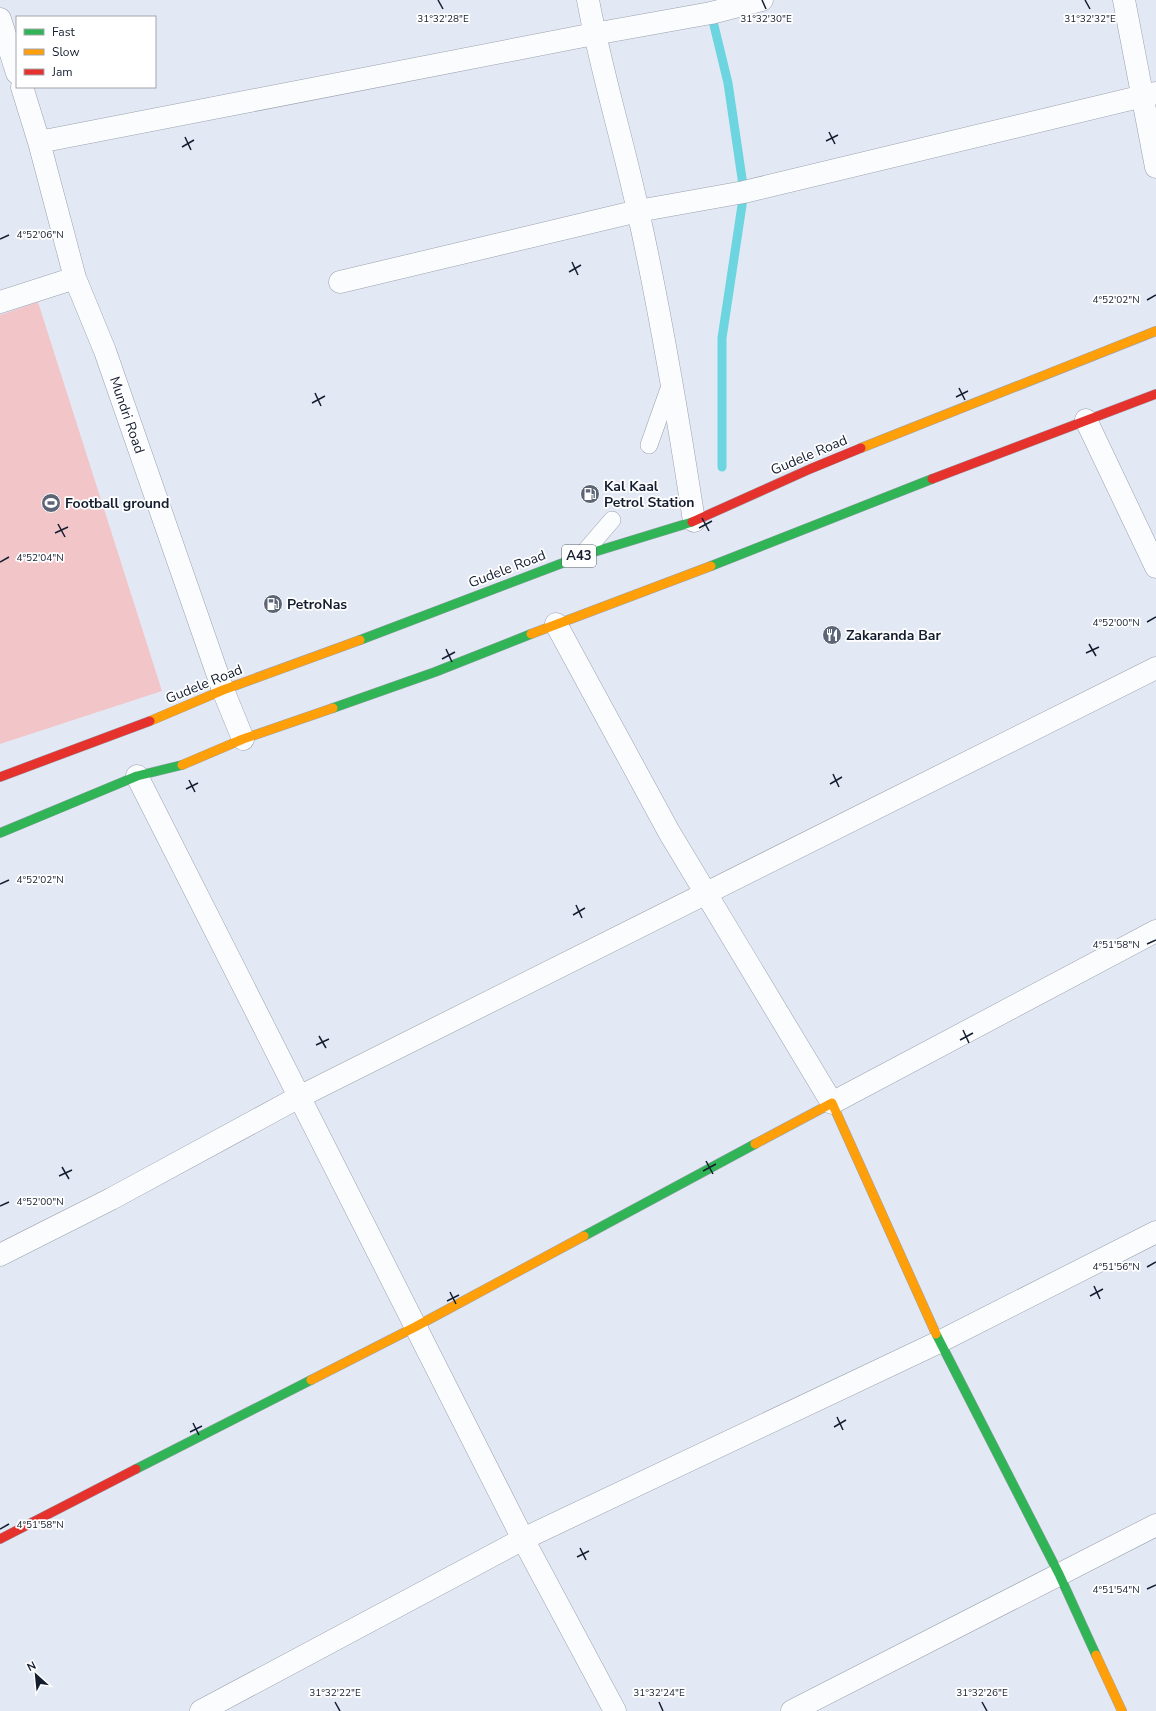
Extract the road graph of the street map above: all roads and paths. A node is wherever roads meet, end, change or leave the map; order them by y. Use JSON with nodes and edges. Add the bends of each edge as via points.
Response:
{"nodes":[{"id":1,"x":588,"y":0,"type":"edge"},
{"id":2,"x":762,"y":0,"type":"edge"},
{"id":3,"x":1124,"y":0,"type":"edge"},
{"id":4,"x":0,"y":19,"type":"edge"},
{"id":5,"x":594,"y":34,"type":"junction"},
{"id":6,"x":16,"y":70,"type":"edge"},
{"id":7,"x":22,"y":88,"type":"edge"},
{"id":8,"x":1149,"y":94,"type":"edge"},
{"id":9,"x":39,"y":142,"type":"junction"},
{"id":10,"x":1156,"y":166,"type":"edge"},
{"id":11,"x":638,"y":211,"type":"junction"},
{"id":12,"x":75,"y":278,"type":"junction"},
{"id":13,"x":340,"y":282,"type":"dead end"},
{"id":14,"x":0,"y":302,"type":"edge"},
{"id":15,"x":1156,"y":332,"type":"edge"},
{"id":16,"x":672,"y":381,"type":"junction"},
{"id":17,"x":1156,"y":394,"type":"edge"},
{"id":18,"x":1086,"y":420,"type":"junction"},
{"id":19,"x":649,"y":445,"type":"dead end"},
{"id":20,"x":612,"y":520,"type":"dead end"},
{"id":21,"x":694,"y":521,"type":"junction"},
{"id":22,"x":581,"y":556,"type":"junction"},
{"id":23,"x":1156,"y":567,"type":"edge"},
{"id":24,"x":556,"y":624,"type":"junction"},
{"id":25,"x":1156,"y":668,"type":"edge"},
{"id":26,"x":223,"y":690,"type":"junction"},
{"id":27,"x":243,"y":739,"type":"junction"},
{"id":28,"x":136,"y":776,"type":"junction"},
{"id":29,"x":0,"y":778,"type":"edge"},
{"id":30,"x":0,"y":833,"type":"edge"},
{"id":31,"x":706,"y":893,"type":"junction"},
{"id":32,"x":1156,"y":931,"type":"edge"},
{"id":33,"x":299,"y":1097,"type":"junction"},
{"id":34,"x":832,"y":1103,"type":"junction"},
{"id":35,"x":1156,"y":1232,"type":"edge"},
{"id":36,"x":0,"y":1255,"type":"edge"},
{"id":37,"x":415,"y":1327,"type":"junction"},
{"id":38,"x":940,"y":1342,"type":"junction"},
{"id":39,"x":1156,"y":1525,"type":"edge"},
{"id":40,"x":0,"y":1539,"type":"edge"},
{"id":41,"x":523,"y":1540,"type":"junction"},
{"id":42,"x":1059,"y":1574,"type":"junction"},
{"id":43,"x":201,"y":1711,"type":"edge"},
{"id":44,"x":615,"y":1711,"type":"edge"},
{"id":45,"x":792,"y":1711,"type":"edge"},
{"id":46,"x":1122,"y":1711,"type":"edge"}],
"edges":[{"from":1,"to":5,"type":"street"},
{"from":2,"to":5,"type":"street","via":[[711,13]]},
{"from":3,"to":8,"type":"street"},
{"from":4,"to":6,"type":"street"},
{"from":5,"to":9,"type":"street"},
{"from":5,"to":11,"type":"street"},
{"from":7,"to":9,"type":"street","name":"Mundri Road"},
{"from":8,"to":10,"type":"street"},
{"from":8,"to":11,"type":"street","via":[[744,192]]},
{"from":9,"to":12,"type":"street","name":"Mundri Road"},
{"from":11,"to":13,"type":"street"},
{"from":11,"to":16,"type":"street"},
{"from":12,"to":14,"type":"street"},
{"from":12,"to":26,"type":"street","name":"Mundri Road","via":[[105,351]]},
{"from":15,"to":21,"type":"main road","name":"Gudele Road","number":"A43","via":[[818,466]]},
{"from":16,"to":19,"type":"lane"},
{"from":16,"to":21,"type":"street"},
{"from":17,"to":18,"type":"main road"},
{"from":18,"to":23,"type":"street"},
{"from":18,"to":24,"type":"main road"},
{"from":20,"to":22,"type":"lane"},
{"from":21,"to":22,"type":"main road","name":"Gudele Road","number":"A43"},
{"from":22,"to":26,"type":"main road","name":"Gudele Road","number":"A43"},
{"from":24,"to":27,"type":"main road","via":[[435,672]]},
{"from":24,"to":31,"type":"street","via":[[669,832]]},
{"from":25,"to":31,"type":"street"},
{"from":26,"to":27,"type":"street","name":"Mundri Road"},
{"from":26,"to":29,"type":"main road","name":"Gudele Road","number":"A43"},
{"from":27,"to":28,"type":"main road","via":[[176,767]]},
{"from":28,"to":30,"type":"main road"},
{"from":28,"to":33,"type":"street"},
{"from":31,"to":33,"type":"street"},
{"from":31,"to":34,"type":"street"},
{"from":32,"to":34,"type":"street"},
{"from":33,"to":36,"type":"street","via":[[111,1199]]},
{"from":33,"to":37,"type":"street"},
{"from":34,"to":37,"type":"main road"},
{"from":34,"to":38,"type":"main road"},
{"from":35,"to":38,"type":"street"},
{"from":37,"to":40,"type":"main road"},
{"from":37,"to":41,"type":"street"},
{"from":38,"to":41,"type":"street"},
{"from":38,"to":42,"type":"main road"},
{"from":39,"to":42,"type":"street"},
{"from":41,"to":43,"type":"street"},
{"from":41,"to":44,"type":"street"},
{"from":42,"to":45,"type":"street"},
{"from":42,"to":46,"type":"main road"}]}
